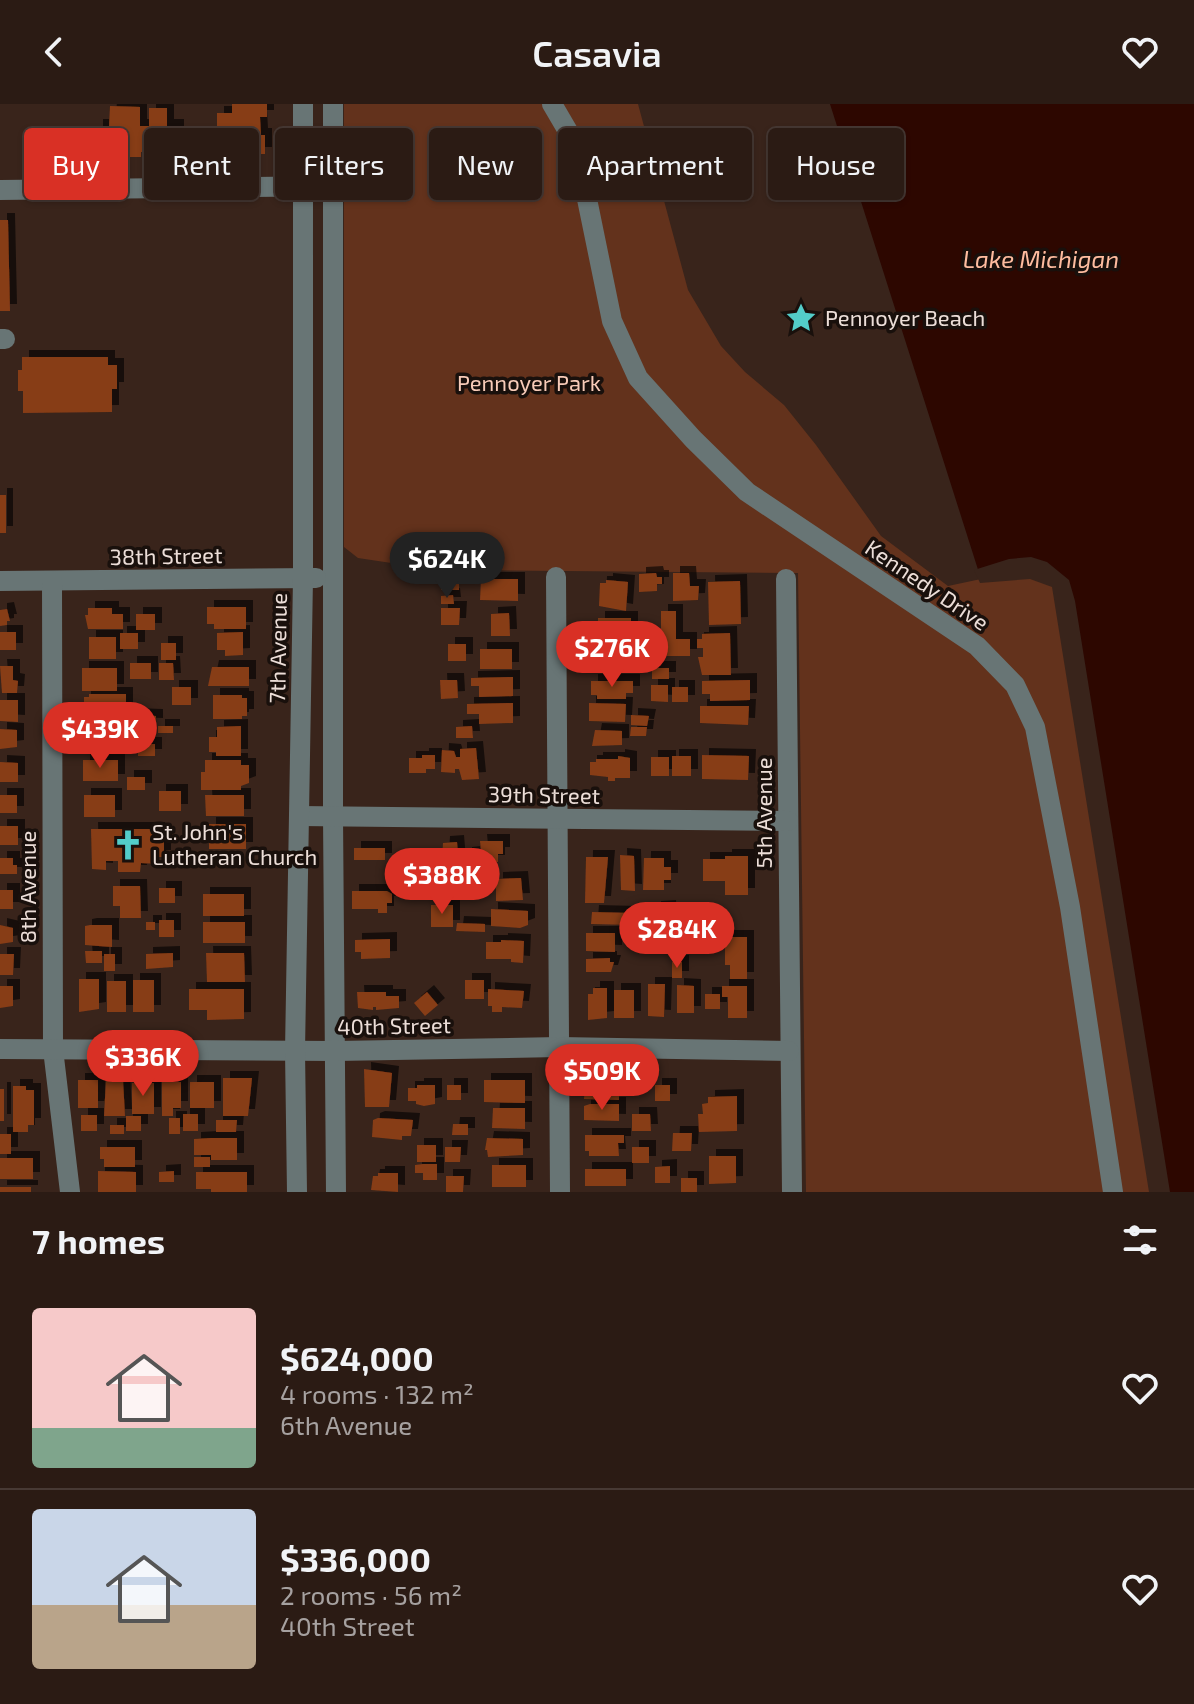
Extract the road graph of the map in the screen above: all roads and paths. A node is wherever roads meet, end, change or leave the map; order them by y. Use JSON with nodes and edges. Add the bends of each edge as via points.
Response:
{"nodes":[{"id":1,"x":303,"y":104,"type":"edge"},
{"id":2,"x":333,"y":104,"type":"edge"},
{"id":3,"x":552,"y":104,"type":"edge"},
{"id":4,"x":302,"y":128,"type":"edge"},
{"id":5,"x":333,"y":128,"type":"edge"},
{"id":6,"x":275,"y":186,"type":"edge"},
{"id":7,"x":0,"y":190,"type":"edge"},
{"id":8,"x":301,"y":200,"type":"edge"},
{"id":9,"x":332,"y":200,"type":"edge"},
{"id":10,"x":332,"y":577,"type":"junction"},
{"id":11,"x":556,"y":577,"type":"dead end"},
{"id":12,"x":303,"y":578,"type":"junction"},
{"id":13,"x":786,"y":579,"type":"dead end"},
{"id":14,"x":0,"y":581,"type":"edge"},
{"id":15,"x":52,"y":581,"type":"junction"},
{"id":16,"x":299,"y":816,"type":"junction"},
{"id":17,"x":333,"y":816,"type":"junction"},
{"id":18,"x":558,"y":819,"type":"junction"},
{"id":19,"x":788,"y":821,"type":"junction"},
{"id":20,"x":559,"y":1047,"type":"junction"},
{"id":21,"x":0,"y":1049,"type":"edge"},
{"id":22,"x":53,"y":1049,"type":"junction"},
{"id":23,"x":295,"y":1051,"type":"junction"},
{"id":24,"x":336,"y":1051,"type":"junction"},
{"id":25,"x":789,"y":1051,"type":"junction"},
{"id":26,"x":70,"y":1192,"type":"edge"},
{"id":27,"x":297,"y":1192,"type":"edge"},
{"id":28,"x":336,"y":1192,"type":"edge"},
{"id":29,"x":560,"y":1192,"type":"edge"},
{"id":30,"x":792,"y":1192,"type":"edge"},
{"id":31,"x":1113,"y":1192,"type":"edge"}],
"edges":[{"from":1,"to":4,"type":"street","name":"7th Avenue"},
{"from":2,"to":5,"type":"street"},
{"from":3,"to":31,"type":"street","name":"Kennedy Drive","via":[[579,160],[612,321],[638,378],[747,492],[977,646],[1015,685],[1035,727],[1070,907]]},
{"from":6,"to":7,"type":"street"},
{"from":8,"to":12,"type":"street","name":"7th Avenue"},
{"from":9,"to":10,"type":"street"},
{"from":10,"to":12,"type":"street","name":"38th Street"},
{"from":10,"to":17,"type":"street"},
{"from":11,"to":18,"type":"street"},
{"from":12,"to":15,"type":"street","name":"38th Street"},
{"from":12,"to":16,"type":"street","name":"7th Avenue"},
{"from":13,"to":19,"type":"street","name":"5th Avenue"},
{"from":14,"to":15,"type":"street","name":"38th Street"},
{"from":15,"to":22,"type":"street","name":"8th Avenue"},
{"from":16,"to":17,"type":"street","name":"39th Street"},
{"from":16,"to":23,"type":"street","name":"7th Avenue"},
{"from":17,"to":18,"type":"street","name":"39th Street"},
{"from":17,"to":24,"type":"street"},
{"from":18,"to":19,"type":"street","name":"39th Street"},
{"from":18,"to":20,"type":"street"},
{"from":19,"to":25,"type":"street","name":"5th Avenue"},
{"from":20,"to":24,"type":"street","name":"40th Street"},
{"from":20,"to":25,"type":"street","name":"40th Street"},
{"from":20,"to":29,"type":"street"},
{"from":21,"to":22,"type":"street","name":"40th Street"},
{"from":22,"to":23,"type":"street","name":"40th Street"},
{"from":22,"to":26,"type":"street","name":"8th Avenue"},
{"from":23,"to":24,"type":"street","name":"40th Street"},
{"from":23,"to":27,"type":"street","name":"7th Avenue"},
{"from":24,"to":28,"type":"street"},
{"from":25,"to":30,"type":"street","name":"5th Avenue"}]}
